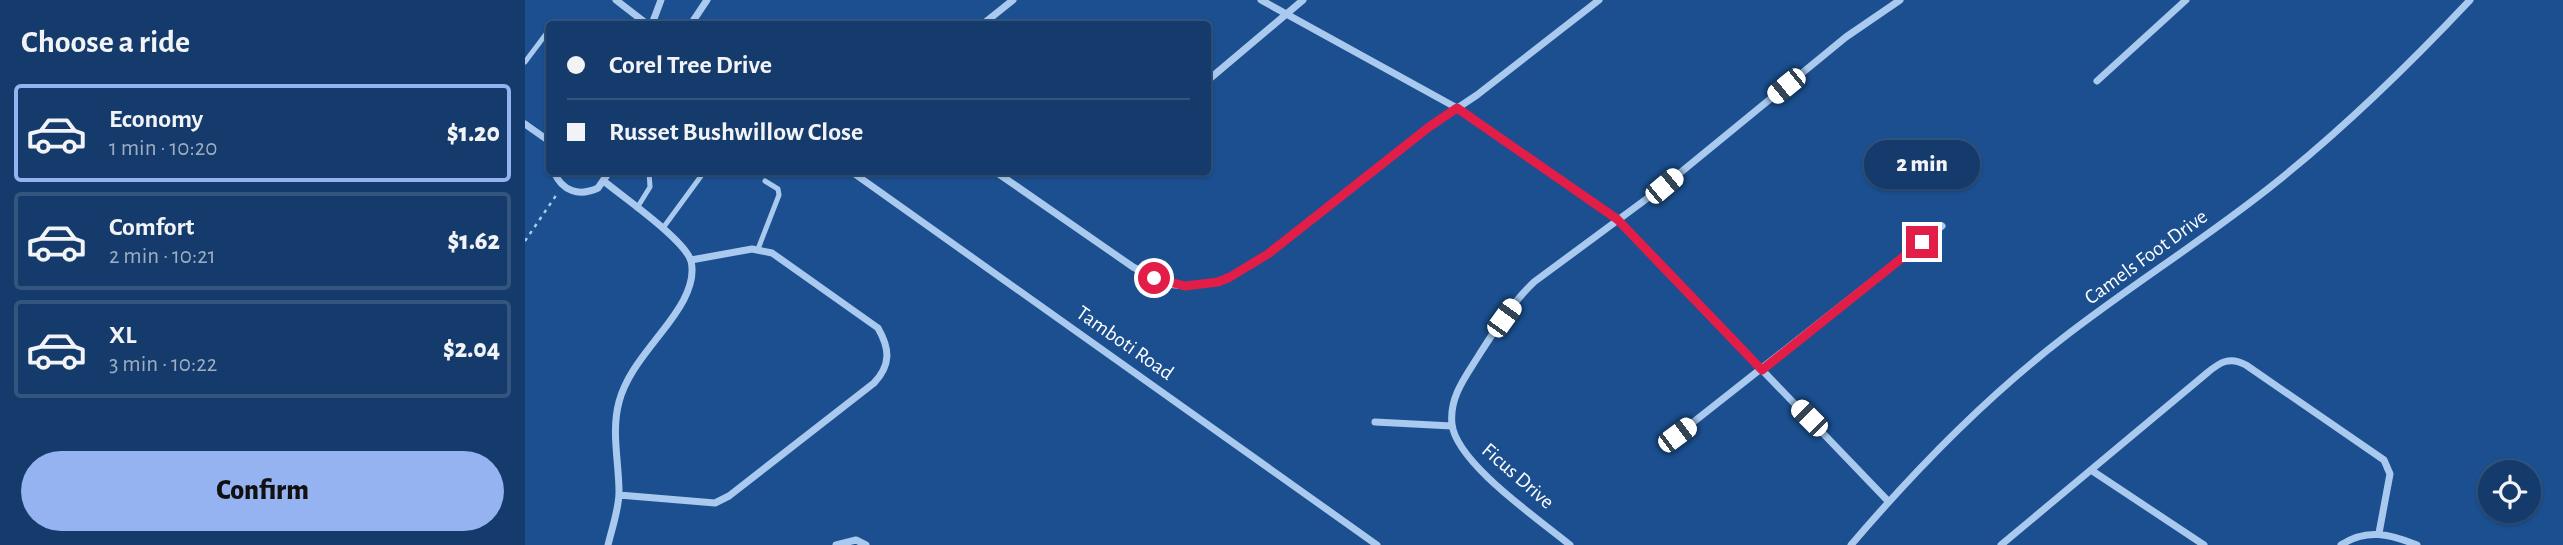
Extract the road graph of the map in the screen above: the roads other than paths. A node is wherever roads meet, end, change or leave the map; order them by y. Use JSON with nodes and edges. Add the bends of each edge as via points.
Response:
{"nodes":[{"id":1,"x":616,"y":0,"type":"edge"},
{"id":2,"x":661,"y":0,"type":"edge"},
{"id":3,"x":707,"y":0,"type":"edge"},
{"id":4,"x":1013,"y":0,"type":"edge"},
{"id":5,"x":1261,"y":0,"type":"edge"},
{"id":6,"x":1303,"y":0,"type":"edge"},
{"id":7,"x":1599,"y":0,"type":"edge"},
{"id":8,"x":1900,"y":0,"type":"edge"},
{"id":9,"x":2186,"y":0,"type":"edge"},
{"id":10,"x":2468,"y":1,"type":"edge"},
{"id":11,"x":1288,"y":14,"type":"junction"},
{"id":12,"x":643,"y":21,"type":"edge"},
{"id":13,"x":653,"y":21,"type":"edge"},
{"id":14,"x":693,"y":21,"type":"edge"},
{"id":15,"x":987,"y":21,"type":"edge"},
{"id":16,"x":546,"y":34,"type":"edge"},
{"id":17,"x":525,"y":62,"type":"edge"},
{"id":18,"x":1211,"y":78,"type":"edge"},
{"id":19,"x":2097,"y":81,"type":"dead end"},
{"id":20,"x":1457,"y":108,"type":"junction"},
{"id":21,"x":525,"y":124,"type":"edge"},
{"id":22,"x":546,"y":139,"type":"edge"},
{"id":23,"x":556,"y":175,"type":"edge"},
{"id":24,"x":608,"y":175,"type":"edge"},
{"id":25,"x":649,"y":175,"type":"edge"},
{"id":26,"x":702,"y":175,"type":"edge"},
{"id":27,"x":856,"y":175,"type":"edge"},
{"id":28,"x":1000,"y":175,"type":"edge"},
{"id":29,"x":765,"y":181,"type":"dead end"},
{"id":30,"x":605,"y":182,"type":"junction"},
{"id":31,"x":637,"y":208,"type":"junction"},
{"id":32,"x":1617,"y":219,"type":"junction"},
{"id":33,"x":1942,"y":226,"type":"dead end"},
{"id":34,"x":663,"y":228,"type":"junction"},
{"id":35,"x":758,"y":249,"type":"junction"},
{"id":36,"x":691,"y":260,"type":"junction"},
{"id":37,"x":1762,"y":370,"type":"junction"},
{"id":38,"x":1375,"y":422,"type":"dead end"},
{"id":39,"x":1452,"y":426,"type":"junction"},
{"id":40,"x":1677,"y":435,"type":"dead end"},
{"id":41,"x":2091,"y":470,"type":"junction"},
{"id":42,"x":619,"y":495,"type":"junction"},
{"id":43,"x":1888,"y":501,"type":"junction"},
{"id":44,"x":2379,"y":533,"type":"junction"},
{"id":45,"x":608,"y":545,"type":"edge"},
{"id":46,"x":836,"y":545,"type":"edge"},
{"id":47,"x":866,"y":545,"type":"edge"},
{"id":48,"x":1377,"y":545,"type":"edge"},
{"id":49,"x":1570,"y":545,"type":"edge"},
{"id":50,"x":1851,"y":545,"type":"edge"},
{"id":51,"x":2000,"y":545,"type":"edge"},
{"id":52,"x":2204,"y":545,"type":"edge"},
{"id":53,"x":2341,"y":545,"type":"edge"},
{"id":54,"x":2417,"y":545,"type":"edge"}],
"edges":[{"from":1,"to":12,"type":"street"},
{"from":2,"to":13,"type":"street"},
{"from":3,"to":14,"type":"street"},
{"from":4,"to":15,"type":"street"},
{"from":5,"to":11,"type":"street"},
{"from":6,"to":11,"type":"street"},
{"from":7,"to":20,"type":"street"},
{"from":8,"to":32,"type":"street","via":[[1846,37]]},
{"from":9,"to":19,"type":"street"},
{"from":10,"to":43,"type":"street","name":"Camels Foot Drive","via":[[2342,128],[2201,240],[2062,338],[1977,411]]},
{"from":11,"to":18,"type":"street"},
{"from":11,"to":20,"type":"street"},
{"from":16,"to":17,"type":"lane"},
{"from":20,"to":28,"type":"street","via":[[1268,254],[1230,277],[1205,285],[1167,284],[1133,267]]},
{"from":20,"to":32,"type":"street"},
{"from":21,"to":22,"type":"street"},
{"from":23,"to":30,"type":"street","via":[[562,186],[580,193]]},
{"from":24,"to":30,"type":"street"},
{"from":25,"to":31,"type":"lane","via":[[650,187]]},
{"from":26,"to":34,"type":"lane"},
{"from":27,"to":48,"type":"street","name":"Tamboti Road"},
{"from":29,"to":35,"type":"lane","via":[[778,189],[779,195]]},
{"from":30,"to":31,"type":"street"},
{"from":31,"to":34,"type":"street"},
{"from":32,"to":37,"type":"street"},
{"from":32,"to":39,"type":"street","via":[[1534,282],[1517,301],[1462,383],[1454,399]]},
{"from":33,"to":37,"type":"street"},
{"from":34,"to":36,"type":"street"},
{"from":35,"to":36,"type":"street"},
{"from":35,"to":42,"type":"street","via":[[789,264],[879,328],[888,351],[885,368],[874,383],[715,503]]},
{"from":36,"to":42,"type":"street","via":[[680,307],[636,366],[618,405]]},
{"from":37,"to":40,"type":"street"},
{"from":37,"to":43,"type":"street"},
{"from":38,"to":39,"type":"street"},
{"from":39,"to":49,"type":"street","name":"Ficus Drive","via":[[1468,458]]},
{"from":41,"to":44,"type":"street","via":[[2216,366],[2238,360],[2384,460],[2390,483]]},
{"from":41,"to":51,"type":"street"},
{"from":41,"to":52,"type":"street"},
{"from":42,"to":45,"type":"street"},
{"from":43,"to":50,"type":"street","name":"Camels Foot Drive"},
{"from":44,"to":53,"type":"street"},
{"from":44,"to":54,"type":"street"},
{"from":46,"to":47,"type":"street","via":[[856,540]]}]}
